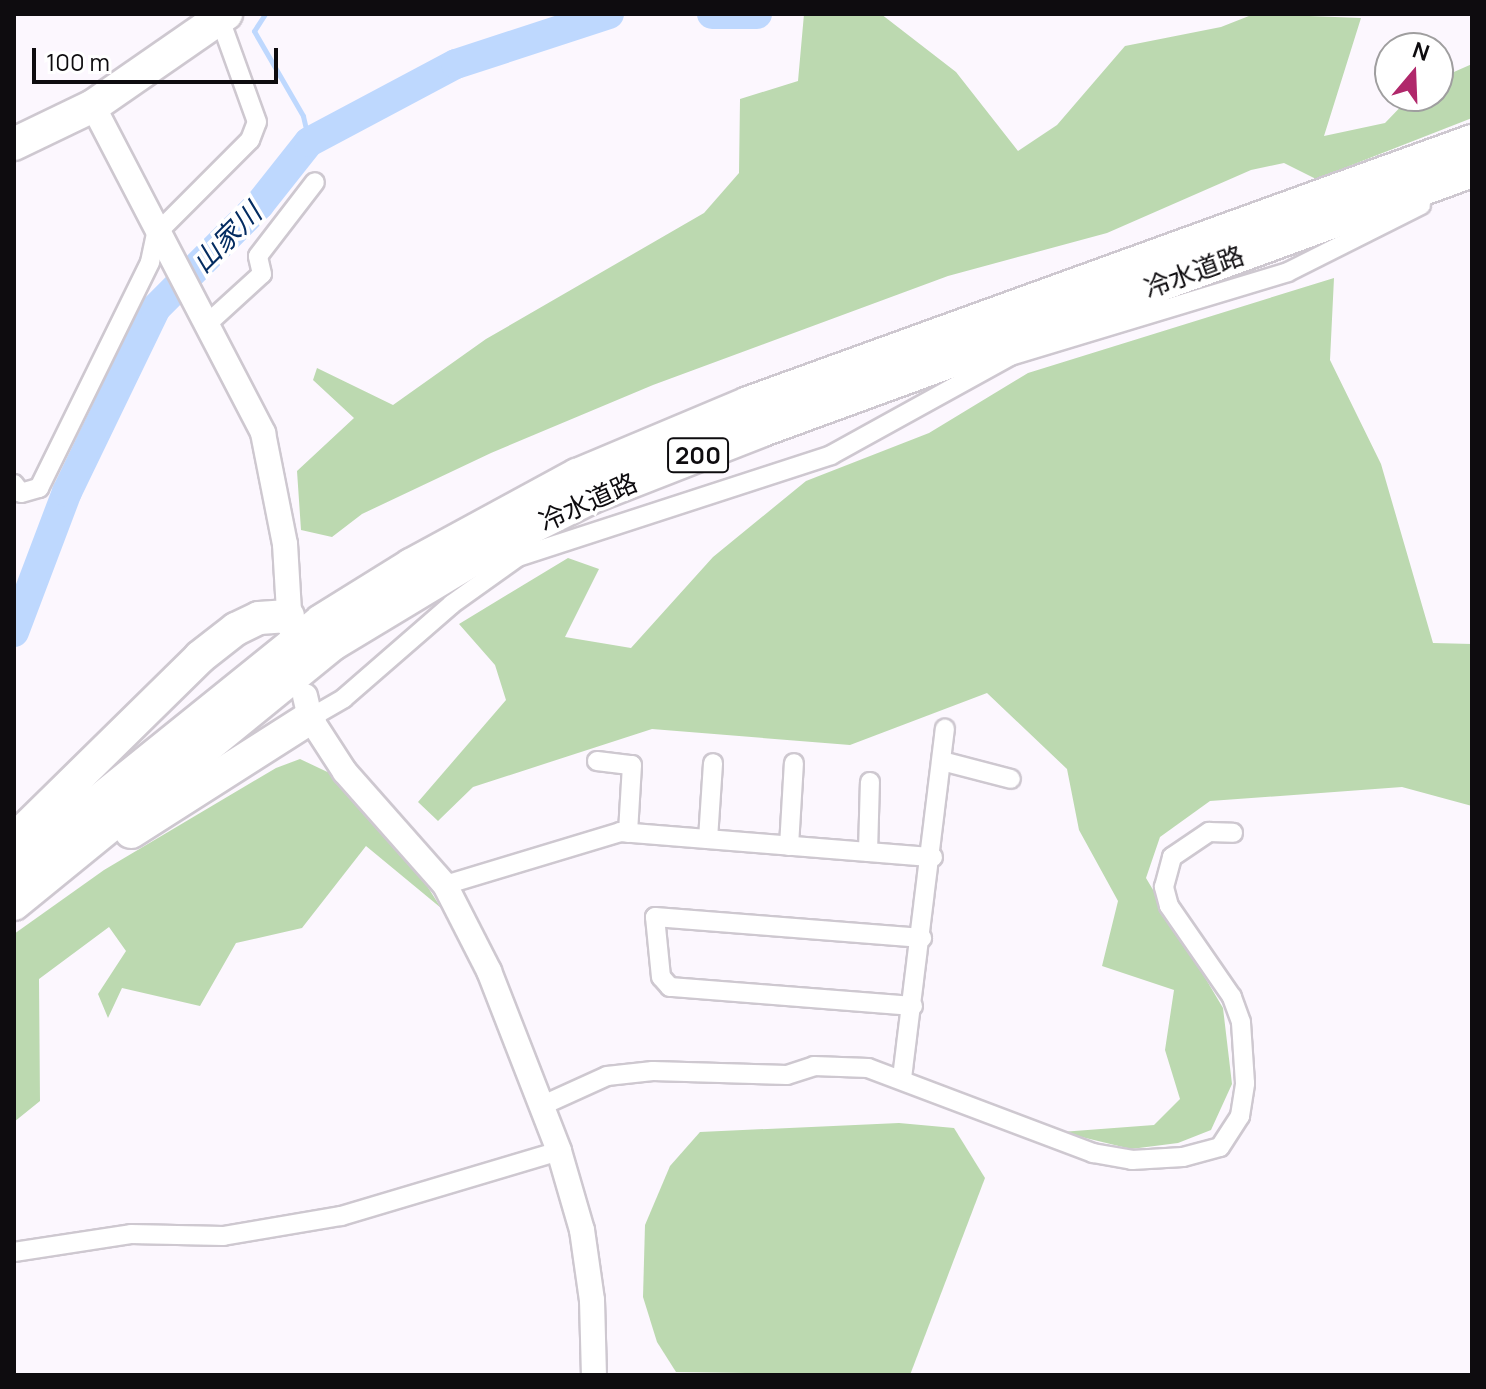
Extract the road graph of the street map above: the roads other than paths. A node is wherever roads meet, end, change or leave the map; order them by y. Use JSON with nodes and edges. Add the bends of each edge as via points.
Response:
{"nodes":[{"id":1,"x":221,"y":16,"type":"edge"},
{"id":2,"x":93,"y":106,"type":"junction"},
{"id":3,"x":1472,"y":141,"type":"edge"},
{"id":4,"x":14,"y":144,"type":"edge"},
{"id":5,"x":1472,"y":171,"type":"edge"},
{"id":6,"x":315,"y":182,"type":"dead end"},
{"id":7,"x":1472,"y":187,"type":"edge"},
{"id":8,"x":162,"y":243,"type":"junction"},
{"id":9,"x":207,"y":324,"type":"junction"},
{"id":10,"x":14,"y":484,"type":"edge"},
{"id":11,"x":289,"y":621,"type":"joint"},
{"id":12,"x":308,"y":707,"type":"junction"},
{"id":13,"x":945,"y":729,"type":"dead end"},
{"id":14,"x":597,"y":761,"type":"dead end"},
{"id":15,"x":942,"y":761,"type":"junction"},
{"id":16,"x":713,"y":763,"type":"dead end"},
{"id":17,"x":794,"y":763,"type":"dead end"},
{"id":18,"x":1011,"y":779,"type":"dead end"},
{"id":19,"x":870,"y":782,"type":"dead end"},
{"id":20,"x":628,"y":833,"type":"junction"},
{"id":21,"x":1233,"y":833,"type":"dead end"},
{"id":22,"x":708,"y":839,"type":"junction"},
{"id":23,"x":14,"y":840,"type":"edge"},
{"id":24,"x":789,"y":846,"type":"junction"},
{"id":25,"x":868,"y":852,"type":"junction"},
{"id":26,"x":933,"y":857,"type":"junction"},
{"id":27,"x":14,"y":869,"type":"edge"},
{"id":28,"x":445,"y":885,"type":"junction"},
{"id":29,"x":14,"y":904,"type":"edge"},
{"id":30,"x":14,"y":912,"type":"edge"},
{"id":31,"x":922,"y":938,"type":"junction"},
{"id":32,"x":913,"y":1006,"type":"junction"},
{"id":33,"x":902,"y":1078,"type":"junction"},
{"id":34,"x":541,"y":1106,"type":"junction"},
{"id":35,"x":559,"y":1151,"type":"junction"},
{"id":36,"x":14,"y":1252,"type":"edge"},
{"id":37,"x":594,"y":1375,"type":"edge"}],
"edges":[{"from":1,"to":2,"type":"highway"},
{"from":1,"to":8,"type":"street","via":[[257,122],[250,140]]},
{"from":2,"to":4,"type":"highway"},
{"from":2,"to":8,"type":"street"},
{"from":3,"to":27,"type":"highway","name":"冷水道路","number":"200","via":[[748,403],[577,475],[411,565],[321,621]]},
{"from":5,"to":29,"type":"highway","name":"冷水道路","number":"200","via":[[760,431],[592,497],[502,542],[333,644]]},
{"from":6,"to":9,"type":"street","via":[[258,256],[262,274]]},
{"from":7,"to":12,"type":"street","via":[[1407,211],[1288,272],[1045,342],[831,455],[518,557],[452,604],[344,698]]},
{"from":8,"to":9,"type":"street"},
{"from":8,"to":10,"type":"street","via":[[39,488],[21,493]]},
{"from":9,"to":11,"type":"street","via":[[252,405],[267,445],[285,544]]},
{"from":11,"to":23,"type":"highway","via":[[259,618],[200,657]]},
{"from":12,"to":28,"type":"street","via":[[345,772]]},
{"from":12,"to":30,"type":"highway"},
{"from":13,"to":15,"type":"street"},
{"from":14,"to":20,"type":"street","via":[[632,765]]},
{"from":15,"to":18,"type":"street"},
{"from":15,"to":26,"type":"street"},
{"from":16,"to":22,"type":"street"},
{"from":17,"to":24,"type":"street"},
{"from":19,"to":25,"type":"street"},
{"from":20,"to":22,"type":"street"},
{"from":20,"to":28,"type":"street"},
{"from":21,"to":33,"type":"street","via":[[1209,832],[1172,857],[1164,887],[1169,906],[1232,997],[1241,1022],[1240,1116],[1220,1147],[1183,1157],[1132,1160],[1093,1153]]},
{"from":22,"to":24,"type":"street"},
{"from":24,"to":25,"type":"street"},
{"from":25,"to":26,"type":"street"},
{"from":26,"to":31,"type":"street"},
{"from":28,"to":34,"type":"street","via":[[489,971]]},
{"from":31,"to":32,"type":"street"},
{"from":31,"to":32,"type":"street","via":[[655,917],[661,977],[670,987]]},
{"from":32,"to":33,"type":"street"},
{"from":33,"to":34,"type":"street","via":[[868,1068],[814,1066],[787,1075],[653,1071],[607,1076]]},
{"from":34,"to":35,"type":"street"},
{"from":35,"to":36,"type":"street","via":[[341,1216],[223,1236],[131,1234]]},
{"from":35,"to":37,"type":"street","via":[[584,1244]]}]}
